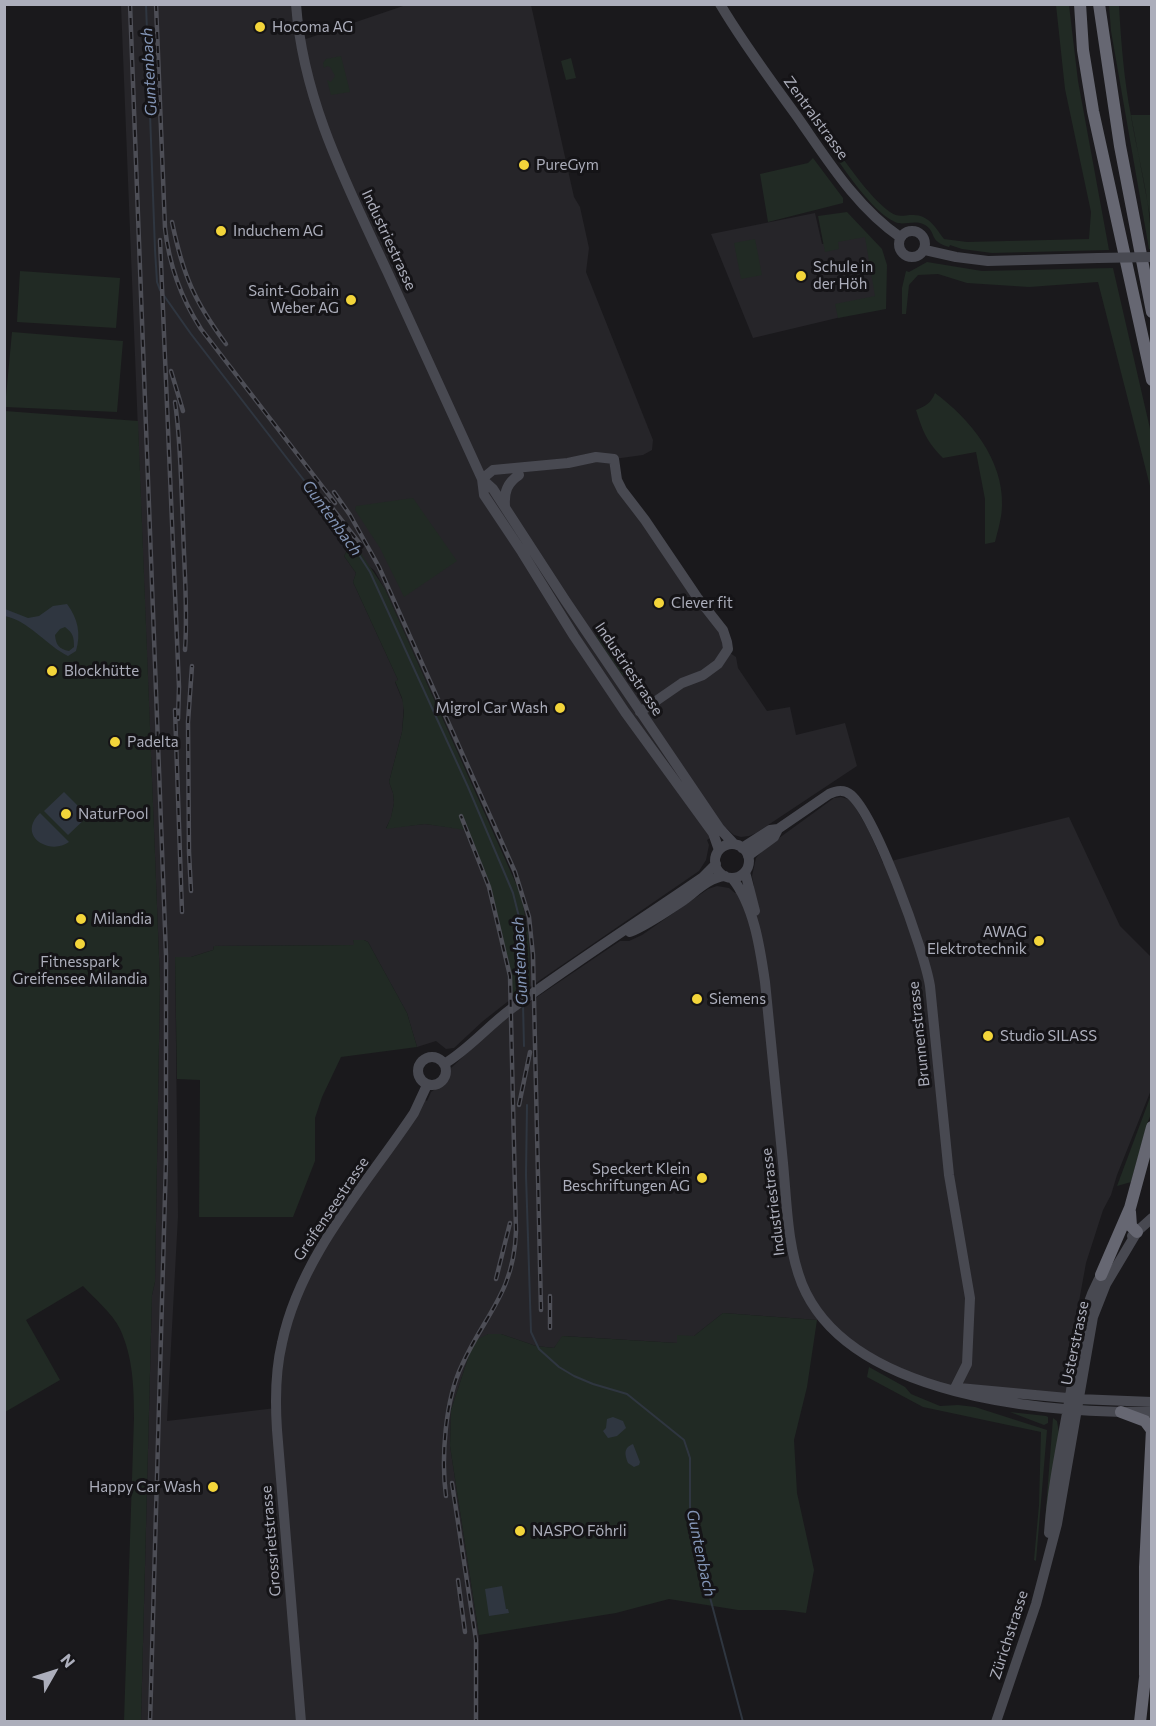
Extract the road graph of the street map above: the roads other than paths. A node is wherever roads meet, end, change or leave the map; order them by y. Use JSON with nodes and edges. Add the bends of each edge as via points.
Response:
{"nodes":[{"id":1,"x":296,"y":4,"type":"edge"},
{"id":2,"x":720,"y":4,"type":"edge"},
{"id":3,"x":1080,"y":4,"type":"edge"},
{"id":4,"x":1100,"y":4,"type":"edge"},
{"id":5,"x":900,"y":237,"type":"junction"},
{"id":6,"x":925,"y":250,"type":"junction"},
{"id":7,"x":1152,"y":257,"type":"edge"},
{"id":8,"x":1152,"y":312,"type":"edge"},
{"id":9,"x":1152,"y":380,"type":"edge"},
{"id":10,"x":614,"y":459,"type":"junction"},
{"id":11,"x":519,"y":474,"type":"junction"},
{"id":12,"x":482,"y":479,"type":"junction"},
{"id":13,"x":506,"y":510,"type":"junction"},
{"id":14,"x":640,"y":712,"type":"junction"},
{"id":15,"x":741,"y":849,"type":"junction"},
{"id":16,"x":719,"y":850,"type":"junction"},
{"id":17,"x":716,"y":864,"type":"junction"},
{"id":18,"x":745,"y":872,"type":"junction"},
{"id":19,"x":729,"y":877,"type":"junction"},
{"id":20,"x":643,"y":917,"type":"junction"},
{"id":21,"x":755,"y":926,"type":"junction"},
{"id":22,"x":636,"y":930,"type":"junction"},
{"id":23,"x":608,"y":942,"type":"junction"},
{"id":24,"x":444,"y":1064,"type":"junction"},
{"id":25,"x":427,"y":1085,"type":"junction"},
{"id":26,"x":1152,"y":1127,"type":"edge"},
{"id":27,"x":1130,"y":1208,"type":"junction"},
{"id":28,"x":1152,"y":1218,"type":"edge"},
{"id":29,"x":1137,"y":1232,"type":"junction"},
{"id":30,"x":1101,"y":1275,"type":"junction"},
{"id":31,"x":279,"y":1358,"type":"joint"},
{"id":32,"x":966,"y":1370,"type":"junction"},
{"id":33,"x":977,"y":1389,"type":"junction"},
{"id":34,"x":954,"y":1390,"type":"junction"},
{"id":35,"x":1152,"y":1402,"type":"edge"},
{"id":36,"x":1073,"y":1404,"type":"junction"},
{"id":37,"x":1121,"y":1412,"type":"junction"},
{"id":38,"x":1152,"y":1413,"type":"edge"},
{"id":39,"x":1151,"y":1429,"type":"edge"},
{"id":40,"x":1152,"y":1612,"type":"edge"},
{"id":41,"x":1145,"y":1675,"type":"junction"},
{"id":42,"x":301,"y":1722,"type":"edge"},
{"id":43,"x":996,"y":1722,"type":"edge"},
{"id":44,"x":1140,"y":1722,"type":"edge"}],
"edges":[{"from":1,"to":12,"type":"main road","name":"Industriestrasse","via":[[306,74],[328,142]]},
{"from":2,"to":5,"type":"main road","name":"Zentralstrasse","via":[[858,201]]},
{"from":3,"to":9,"type":"highway","via":[[1093,111]]},
{"from":4,"to":8,"type":"highway","via":[[1120,146]]},
{"from":5,"to":6,"type":"main road","via":[[908,231],[918,232],[925,239]]},
{"from":5,"to":6,"type":"main road","via":[[899,246],[906,256],[919,256]]},
{"from":6,"to":7,"type":"main road","bridge":true,"via":[[988,261]]},
{"from":10,"to":11,"type":"main road"},
{"from":10,"to":12,"type":"main road","via":[[601,456],[493,471]]},
{"from":10,"to":14,"type":"main road","via":[[622,490],[728,642],[718,664]]},
{"from":11,"to":12,"type":"main road"},
{"from":11,"to":13,"type":"main road","via":[[506,489]]},
{"from":12,"to":13,"type":"main road","name":"Industriestrasse"},
{"from":12,"to":16,"type":"main road","name":"Industriestrasse","via":[[484,495],[574,636],[713,833]]},
{"from":13,"to":14,"type":"main road","name":"Industriestrasse"},
{"from":14,"to":15,"type":"main road","name":"Industriestrasse","via":[[720,829]]},
{"from":15,"to":16,"type":"main road","via":[[726,845]]},
{"from":15,"to":18,"type":"main road","name":"Industriestrasse","via":[[748,864]]},
{"from":15,"to":32,"type":"main road","name":"Brunnenstrasse","via":[[774,837],[778,829],[830,794],[844,791],[852,795],[866,818],[889,867],[927,972],[952,1193],[970,1299]]},
{"from":16,"to":17,"type":"main road"},
{"from":17,"to":19,"type":"main road","name":"Industriestrasse"},
{"from":17,"to":20,"type":"main road"},
{"from":18,"to":19,"type":"main road"},
{"from":18,"to":21,"type":"main road","name":"Industriestrasse","via":[[757,917]]},
{"from":19,"to":21,"type":"main road","name":"Industriestrasse","via":[[742,893]]},
{"from":19,"to":22,"type":"main road","via":[[707,883]]},
{"from":20,"to":22,"type":"main road"},
{"from":20,"to":23,"type":"main road"},
{"from":21,"to":34,"type":"main road","name":"Industriestrasse","via":[[765,982],[791,1238],[802,1284],[822,1316],[856,1347],[898,1371]]},
{"from":22,"to":23,"type":"main road"},
{"from":23,"to":24,"type":"main road","via":[[516,1005]]},
{"from":24,"to":25,"type":"main road","via":[[444,1079]]},
{"from":24,"to":25,"type":"main road","via":[[432,1057],[419,1064],[417,1074]]},
{"from":25,"to":31,"type":"main road","name":"Greifenseestrasse","via":[[414,1113],[309,1268],[291,1309]]},
{"from":26,"to":27,"type":"highway"},
{"from":27,"to":29,"type":"highway","via":[[1131,1224]]},
{"from":27,"to":30,"type":"highway"},
{"from":28,"to":29,"type":"main road","name":"Usterstrasse"},
{"from":29,"to":30,"type":"main road","name":"Usterstrasse","via":[[1125,1240]]},
{"from":29,"to":36,"type":"main road","name":"Usterstrasse","via":[[1096,1306]]},
{"from":30,"to":36,"type":"main road","name":"Usterstrasse","via":[[1082,1323]]},
{"from":31,"to":42,"type":"main road","name":"Grossrietstrasse","via":[[277,1430]]},
{"from":32,"to":33,"type":"main road"},
{"from":32,"to":34,"type":"main road","name":"Brunnenstrasse"},
{"from":33,"to":34,"type":"main road","name":"Industriestrasse"},
{"from":33,"to":36,"type":"main road","name":"Industriestrasse"},
{"from":34,"to":36,"type":"main road","name":"Industriestrasse","via":[[991,1400]]},
{"from":35,"to":36,"type":"main road"},
{"from":36,"to":37,"type":"main road"},
{"from":36,"to":43,"type":"main road","name":"Zürichstrasse","via":[[1064,1494],[1036,1604]]},
{"from":37,"to":38,"type":"main road"},
{"from":37,"to":39,"type":"highway","via":[[1145,1421]]},
{"from":39,"to":41,"type":"highway"},
{"from":40,"to":41,"type":"highway"},
{"from":41,"to":44,"type":"highway"}]}
